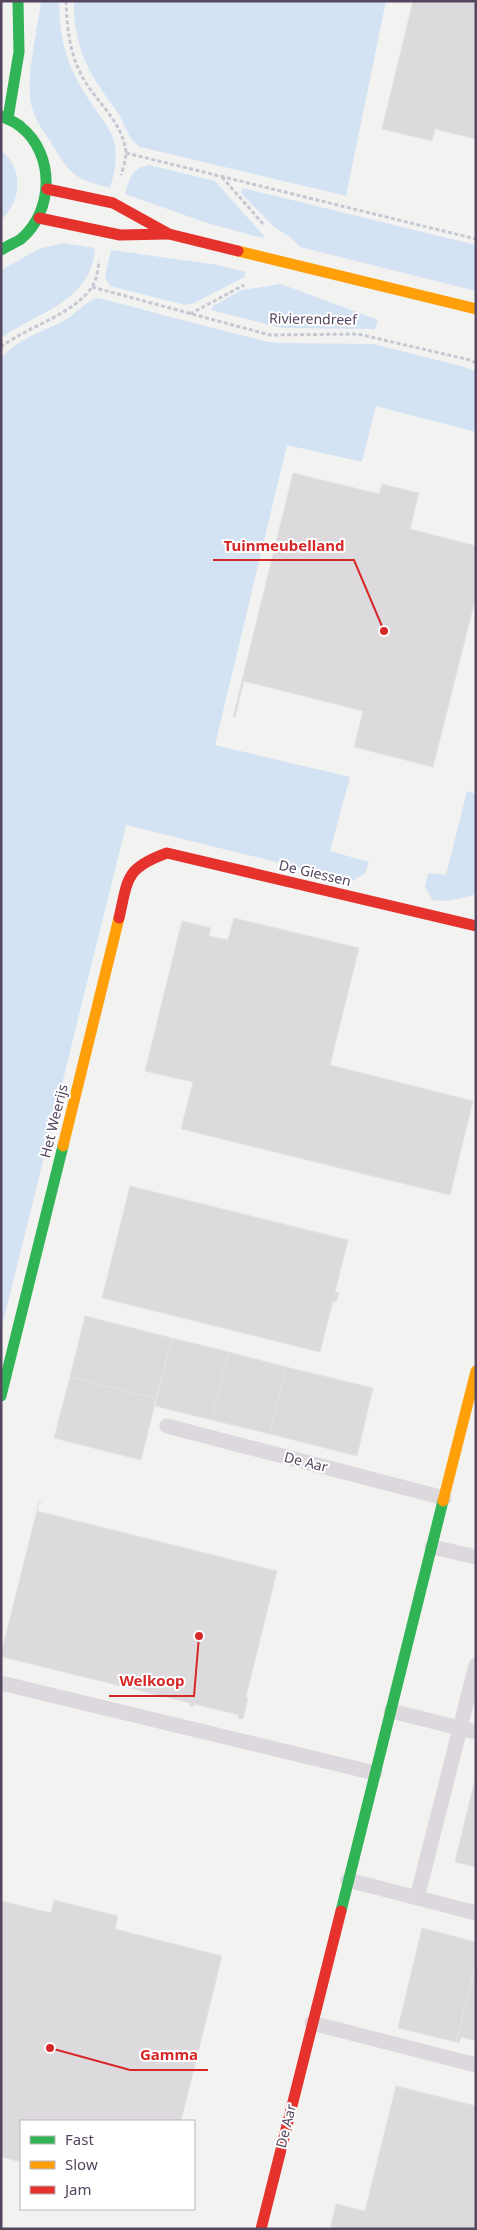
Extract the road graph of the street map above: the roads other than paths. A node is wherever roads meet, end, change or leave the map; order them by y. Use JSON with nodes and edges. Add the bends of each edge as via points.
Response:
{"nodes":[{"id":1,"x":18,"y":1,"type":"edge"},
{"id":2,"x":5,"y":117,"type":"edge"},
{"id":3,"x":48,"y":189,"type":"junction"},
{"id":4,"x":39,"y":218,"type":"junction"},
{"id":5,"x":169,"y":234,"type":"junction"},
{"id":6,"x":1,"y":250,"type":"edge"},
{"id":7,"x":476,"y":308,"type":"edge"},
{"id":8,"x":147,"y":860,"type":"joint"},
{"id":9,"x":476,"y":926,"type":"edge"},
{"id":10,"x":476,"y":1371,"type":"edge"},
{"id":11,"x":1,"y":1396,"type":"edge"},
{"id":12,"x":167,"y":1426,"type":"dead end"},
{"id":13,"x":444,"y":1498,"type":"junction"},
{"id":14,"x":432,"y":1547,"type":"junction"},
{"id":15,"x":476,"y":1557,"type":"edge"},
{"id":16,"x":476,"y":1666,"type":"edge"},
{"id":17,"x":1,"y":1683,"type":"edge"},
{"id":18,"x":391,"y":1711,"type":"junction"},
{"id":19,"x":460,"y":1728,"type":"junction"},
{"id":20,"x":476,"y":1732,"type":"edge"},
{"id":21,"x":375,"y":1773,"type":"junction"},
{"id":22,"x":348,"y":1880,"type":"junction"},
{"id":23,"x":417,"y":1898,"type":"junction"},
{"id":24,"x":476,"y":1913,"type":"edge"},
{"id":25,"x":312,"y":2023,"type":"junction"},
{"id":26,"x":476,"y":2064,"type":"edge"},
{"id":27,"x":261,"y":2229,"type":"edge"}],
"edges":[{"from":1,"to":2,"type":"street","via":[[19,52]]},
{"from":2,"to":3,"type":"street","via":[[26,131],[39,148],[46,168]]},
{"from":3,"to":4,"type":"street"},
{"from":3,"to":5,"type":"street","via":[[113,204]]},
{"from":4,"to":5,"type":"street","via":[[120,235]]},
{"from":4,"to":6,"type":"street","via":[[26,235]]},
{"from":5,"to":7,"type":"street"},
{"from":8,"to":9,"type":"street","name":"De Giessen","via":[[167,853]]},
{"from":8,"to":11,"type":"street","name":"Het Weerijs","via":[[129,876]]},
{"from":10,"to":13,"type":"street","name":"De Aar"},
{"from":12,"to":13,"type":"lane","name":"De Aar"},
{"from":13,"to":14,"type":"street","name":"De Aar"},
{"from":14,"to":15,"type":"lane"},
{"from":14,"to":18,"type":"street","name":"De Aar"},
{"from":16,"to":19,"type":"lane"},
{"from":17,"to":21,"type":"lane"},
{"from":18,"to":19,"type":"lane"},
{"from":18,"to":21,"type":"street","name":"De Aar"},
{"from":19,"to":20,"type":"lane"},
{"from":19,"to":23,"type":"lane"},
{"from":21,"to":22,"type":"street","name":"De Aar"},
{"from":22,"to":23,"type":"lane"},
{"from":22,"to":25,"type":"street","name":"De Aar"},
{"from":23,"to":24,"type":"lane"},
{"from":25,"to":26,"type":"lane"},
{"from":25,"to":27,"type":"street","name":"De Aar"}]}
